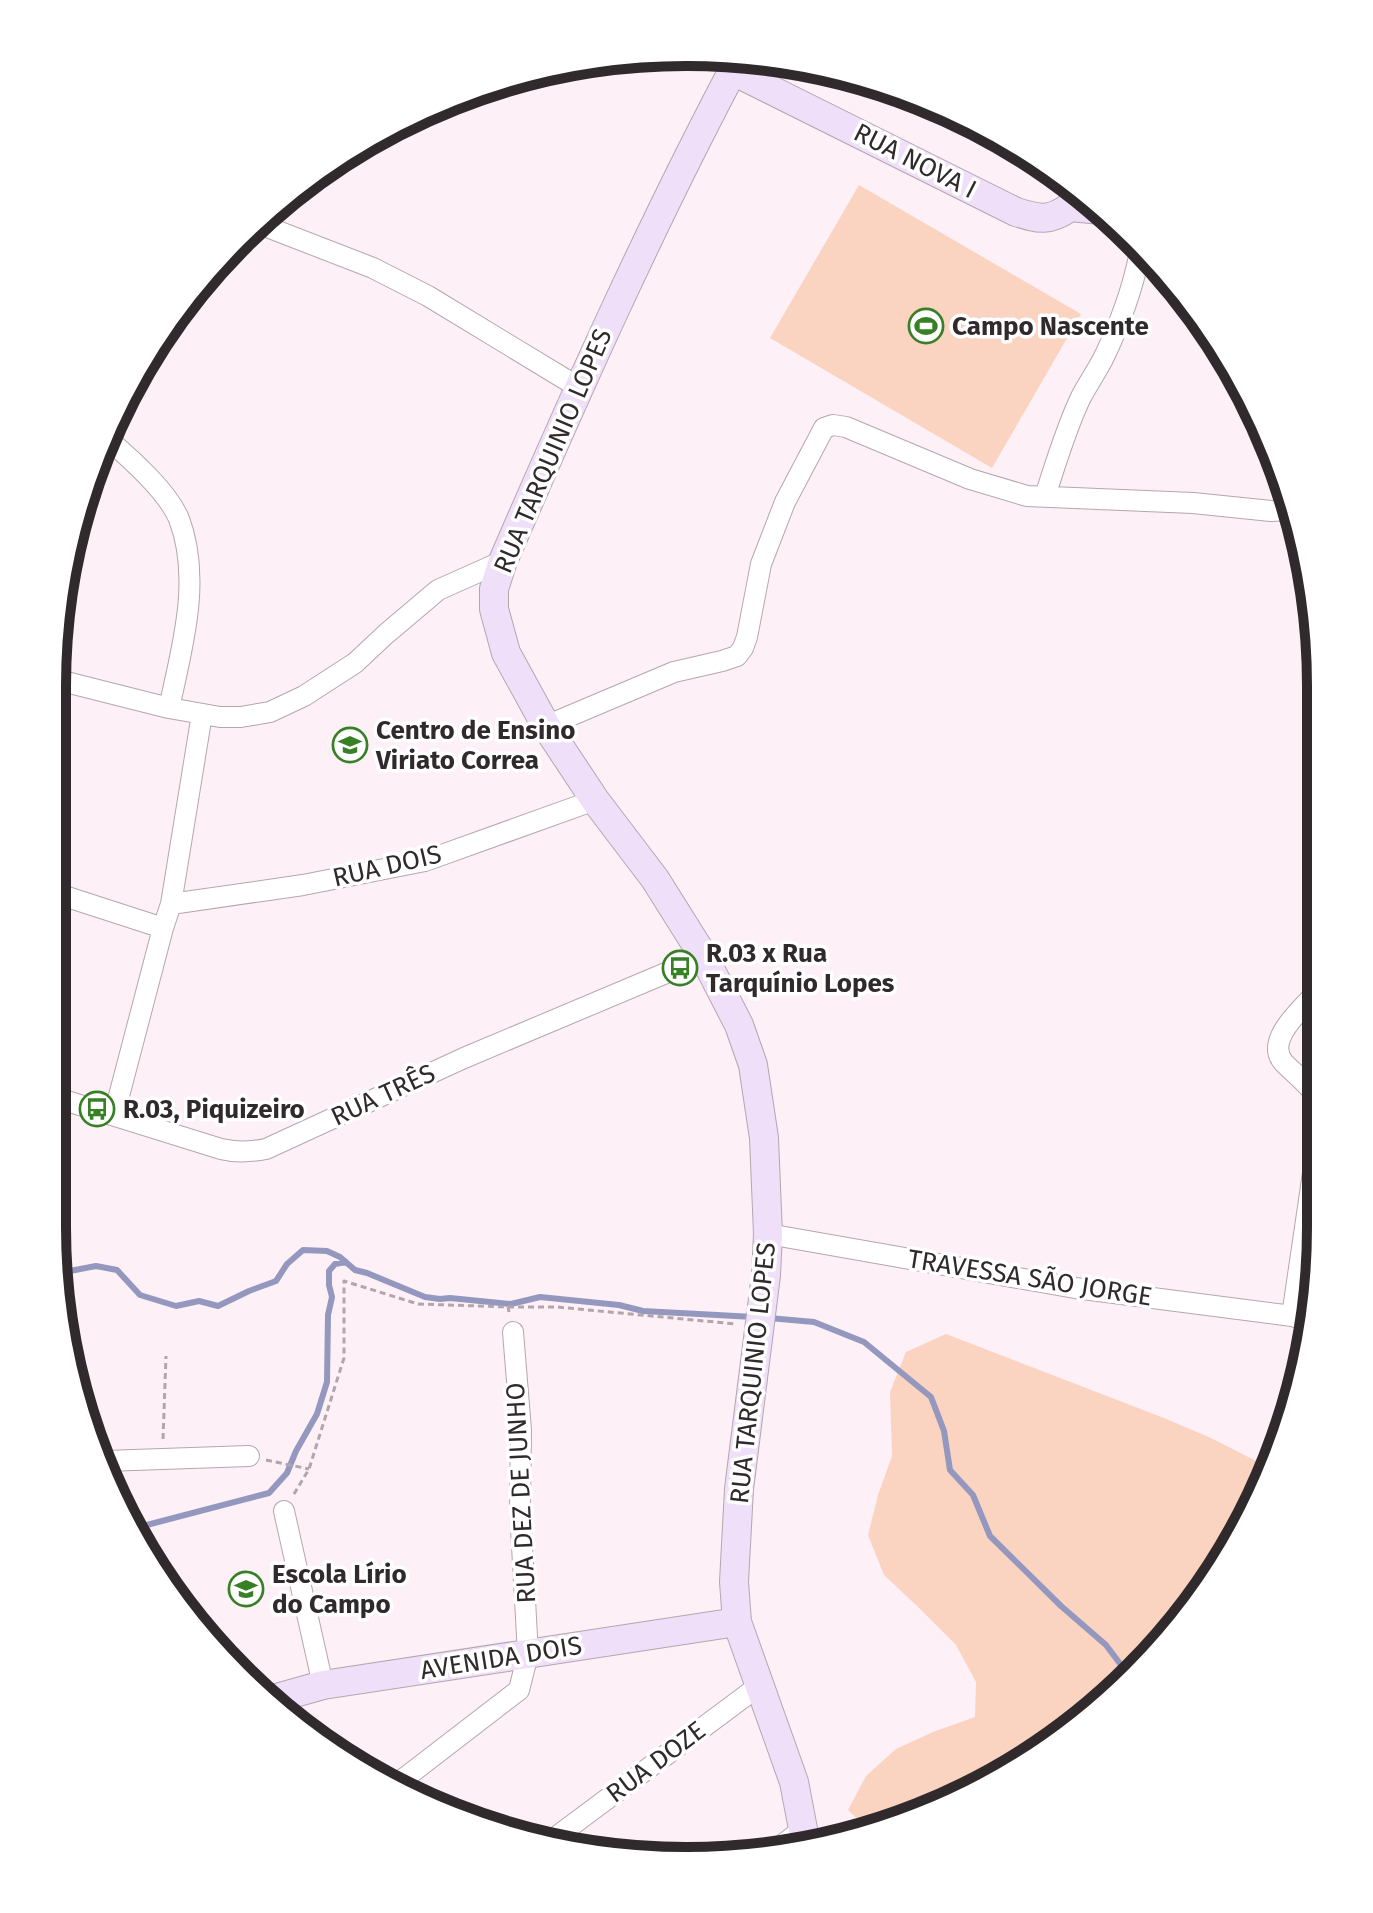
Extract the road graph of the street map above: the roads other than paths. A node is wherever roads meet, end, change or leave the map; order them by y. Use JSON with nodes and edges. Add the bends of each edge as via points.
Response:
{"nodes":[{"id":1,"x":735,"y":68,"type":"edge"},
{"id":2,"x":749,"y":69,"type":"edge"},
{"id":3,"x":1074,"y":202,"type":"edge"},
{"id":4,"x":269,"y":228,"type":"edge"},
{"id":5,"x":1138,"y":262,"type":"edge"},
{"id":6,"x":578,"y":387,"type":"junction"},
{"id":7,"x":115,"y":445,"type":"edge"},
{"id":8,"x":1045,"y":496,"type":"junction"},
{"id":9,"x":1281,"y":510,"type":"edge"},
{"id":10,"x":503,"y":561,"type":"junction"},
{"id":11,"x":66,"y":682,"type":"edge"},
{"id":12,"x":169,"y":708,"type":"junction"},
{"id":13,"x":202,"y":714,"type":"junction"},
{"id":14,"x":546,"y":726,"type":"junction"},
{"id":15,"x":595,"y":800,"type":"junction"},
{"id":16,"x":66,"y":897,"type":"edge"},
{"id":17,"x":171,"y":904,"type":"junction"},
{"id":18,"x":163,"y":928,"type":"junction"},
{"id":19,"x":704,"y":957,"type":"junction"},
{"id":20,"x":1307,"y":1003,"type":"edge"},
{"id":21,"x":1307,"y":1084,"type":"edge"},
{"id":22,"x":66,"y":1101,"type":"edge"},
{"id":23,"x":114,"y":1115,"type":"junction"},
{"id":24,"x":768,"y":1234,"type":"junction"},
{"id":25,"x":1306,"y":1266,"type":"edge"},
{"id":26,"x":1304,"y":1287,"type":"edge"},
{"id":27,"x":1301,"y":1318,"type":"edge"},
{"id":28,"x":513,"y":1332,"type":"road end"},
{"id":29,"x":249,"y":1456,"type":"dead end"},
{"id":30,"x":112,"y":1461,"type":"edge"},
{"id":31,"x":284,"y":1511,"type":"road end"},
{"id":32,"x":737,"y":1622,"type":"junction"},
{"id":33,"x":528,"y":1654,"type":"junction"},
{"id":34,"x":323,"y":1685,"type":"junction"},
{"id":35,"x":760,"y":1685,"type":"junction"},
{"id":36,"x":281,"y":1697,"type":"edge"},
{"id":37,"x":404,"y":1779,"type":"edge"},
{"id":38,"x":560,"y":1834,"type":"edge"},
{"id":39,"x":803,"y":1836,"type":"edge"}],
"edges":[{"from":1,"to":6,"type":"main road","name":"RUA TARQUINIO LOPES"},
{"from":2,"to":3,"type":"main road","name":"RUA NOVA I","via":[[1016,212],[1047,219]]},
{"from":4,"to":6,"type":"street","via":[[373,268],[428,296]]},
{"from":5,"to":8,"type":"street","via":[[1115,330],[1069,423]]},
{"from":6,"to":10,"type":"main road","name":"RUA TARQUINIO LOPES"},
{"from":7,"to":12,"type":"street","via":[[155,483],[178,518],[188,556],[185,629]]},
{"from":8,"to":9,"type":"street"},
{"from":8,"to":14,"type":"street","via":[[970,479],[846,427],[824,428],[785,502],[761,564],[747,637],[737,656],[674,672]]},
{"from":10,"to":13,"type":"street","via":[[438,590],[355,663],[304,696],[270,712],[241,717]]},
{"from":10,"to":14,"type":"main road","name":"RUA TARQUINIO LOPES","via":[[494,589],[499,630]]},
{"from":11,"to":12,"type":"street"},
{"from":12,"to":13,"type":"street"},
{"from":13,"to":17,"type":"street"},
{"from":14,"to":15,"type":"main road","name":"RUA TARQUINIO LOPES"},
{"from":15,"to":17,"type":"street","name":"RUA DOIS","via":[[425,861]]},
{"from":15,"to":19,"type":"main road","name":"RUA TARQUINIO LOPES","via":[[655,879]]},
{"from":16,"to":18,"type":"street"},
{"from":17,"to":18,"type":"street"},
{"from":18,"to":23,"type":"street"},
{"from":19,"to":23,"type":"street","name":"RUA TRÊS","via":[[266,1149],[234,1152]]},
{"from":19,"to":24,"type":"main road","name":"RUA TARQUINIO LOPES","via":[[753,1065],[764,1138]]},
{"from":20,"to":21,"type":"street","via":[[1281,1035],[1278,1055]]},
{"from":22,"to":23,"type":"street","name":"RUA TRÊS"},
{"from":24,"to":27,"type":"street","name":"TRAVESSA SÃO JORGE","via":[[1075,1288]]},
{"from":24,"to":32,"type":"main road","name":"RUA TARQUINIO LOPES","via":[[739,1489]]},
{"from":25,"to":26,"type":"street","name":"TRAVESSA SÃO JORGE"},
{"from":28,"to":33,"type":"street","name":"RUA DEZ DE JUNHO"},
{"from":29,"to":30,"type":"street"},
{"from":31,"to":34,"type":"street"},
{"from":32,"to":33,"type":"main road","name":"AVENIDA DOIS"},
{"from":32,"to":35,"type":"main road","name":"RUA TARQUINIO LOPES"},
{"from":33,"to":34,"type":"main road","name":"AVENIDA DOIS"},
{"from":33,"to":37,"type":"street","name":"RUA DEZ DE JUNHO","via":[[519,1690]]},
{"from":34,"to":36,"type":"main road","name":"AVENIDA DOIS"},
{"from":35,"to":38,"type":"street","name":"RUA DOZE"},
{"from":35,"to":39,"type":"main road","name":"RUA TARQUINIO LOPES","via":[[794,1782]]}]}
